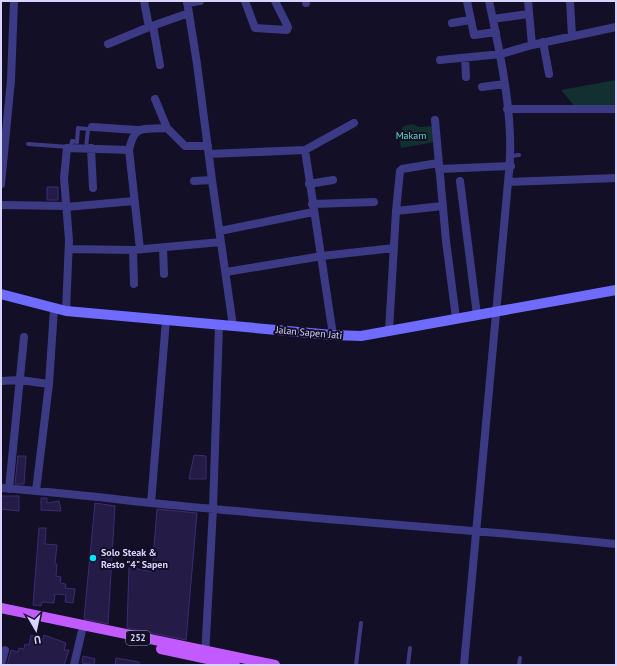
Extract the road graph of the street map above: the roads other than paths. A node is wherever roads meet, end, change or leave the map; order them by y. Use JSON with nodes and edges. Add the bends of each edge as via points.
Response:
{"nodes":[{"id":1,"x":14,"y":1,"type":"edge"},
{"id":2,"x":144,"y":1,"type":"edge"},
{"id":3,"x":200,"y":1,"type":"edge"},
{"id":4,"x":246,"y":1,"type":"edge"},
{"id":5,"x":275,"y":1,"type":"edge"},
{"id":6,"x":467,"y":1,"type":"edge"},
{"id":7,"x":489,"y":1,"type":"edge"},
{"id":8,"x":528,"y":1,"type":"edge"},
{"id":9,"x":570,"y":1,"type":"edge"},
{"id":10,"x":187,"y":2,"type":"edge"},
{"id":11,"x":189,"y":13,"type":"junction"},
{"id":12,"x":528,"y":14,"type":"junction"},
{"id":13,"x":493,"y":19,"type":"junction"},
{"id":14,"x":470,"y":20,"type":"junction"},
{"id":15,"x":452,"y":23,"type":"dead end"},
{"id":16,"x":151,"y":26,"type":"junction"},
{"id":17,"x":616,"y":27,"type":"edge"},
{"id":18,"x":496,"y":32,"type":"junction"},
{"id":19,"x":572,"y":36,"type":"junction"},
{"id":20,"x":543,"y":42,"type":"junction"},
{"id":21,"x":108,"y":44,"type":"dead end"},
{"id":22,"x":532,"y":45,"type":"junction"},
{"id":23,"x":501,"y":54,"type":"junction"},
{"id":24,"x":465,"y":58,"type":"junction"},
{"id":25,"x":440,"y":60,"type":"dead end"},
{"id":26,"x":160,"y":65,"type":"dead end"},
{"id":27,"x":549,"y":74,"type":"dead end"},
{"id":28,"x":466,"y":77,"type":"dead end"},
{"id":29,"x":504,"y":84,"type":"junction"},
{"id":30,"x":482,"y":87,"type":"dead end"},
{"id":31,"x":155,"y":99,"type":"dead end"},
{"id":32,"x":507,"y":109,"type":"junction"},
{"id":33,"x":616,"y":109,"type":"edge"},
{"id":34,"x":435,"y":120,"type":"dead end"},
{"id":35,"x":354,"y":123,"type":"dead end"},
{"id":36,"x":92,"y":127,"type":"dead end"},
{"id":37,"x":167,"y":128,"type":"junction"},
{"id":38,"x":137,"y":130,"type":"junction"},
{"id":39,"x":28,"y":144,"type":"dead end"},
{"id":40,"x":208,"y":146,"type":"junction"},
{"id":41,"x":70,"y":147,"type":"junction"},
{"id":42,"x":89,"y":148,"type":"junction"},
{"id":43,"x":129,"y":150,"type":"junction"},
{"id":44,"x":305,"y":150,"type":"junction"},
{"id":45,"x":209,"y":154,"type":"junction"},
{"id":46,"x":519,"y":155,"type":"dead end"},
{"id":47,"x":510,"y":156,"type":"junction"},
{"id":48,"x":439,"y":166,"type":"junction"},
{"id":49,"x":511,"y":166,"type":"junction"},
{"id":50,"x":616,"y":178,"type":"edge"},
{"id":51,"x":212,"y":180,"type":"junction"},
{"id":52,"x":332,"y":180,"type":"dead end"},
{"id":53,"x":194,"y":181,"type":"dead end"},
{"id":54,"x":460,"y":181,"type":"dead end"},
{"id":55,"x":508,"y":182,"type":"junction"},
{"id":56,"x":1,"y":184,"type":"edge"},
{"id":57,"x":309,"y":184,"type":"junction"},
{"id":58,"x":93,"y":188,"type":"dead end"},
{"id":59,"x":134,"y":201,"type":"junction"},
{"id":60,"x":374,"y":202,"type":"dead end"},
{"id":61,"x":1,"y":205,"type":"edge"},
{"id":62,"x":443,"y":206,"type":"junction"},
{"id":63,"x":66,"y":207,"type":"junction"},
{"id":64,"x":312,"y":208,"type":"junction"},
{"id":65,"x":396,"y":211,"type":"junction"},
{"id":66,"x":220,"y":231,"type":"junction"},
{"id":67,"x":221,"y":242,"type":"junction"},
{"id":68,"x":163,"y":248,"type":"junction"},
{"id":69,"x":394,"y":248,"type":"junction"},
{"id":70,"x":68,"y":249,"type":"junction"},
{"id":71,"x":136,"y":249,"type":"junction"},
{"id":72,"x":322,"y":256,"type":"junction"},
{"id":73,"x":226,"y":272,"type":"junction"},
{"id":74,"x":164,"y":274,"type":"dead end"},
{"id":75,"x":134,"y":284,"type":"dead end"},
{"id":76,"x":616,"y":290,"type":"edge"},
{"id":77,"x":1,"y":294,"type":"edge"},
{"id":78,"x":54,"y":309,"type":"junction"},
{"id":79,"x":66,"y":311,"type":"junction"},
{"id":80,"x":496,"y":311,"type":"junction"},
{"id":81,"x":478,"y":314,"type":"junction"},
{"id":82,"x":456,"y":318,"type":"junction"},
{"id":83,"x":166,"y":320,"type":"junction"},
{"id":84,"x":219,"y":325,"type":"junction"},
{"id":85,"x":233,"y":326,"type":"junction"},
{"id":86,"x":389,"y":331,"type":"junction"},
{"id":87,"x":333,"y":335,"type":"junction"},
{"id":88,"x":24,"y":337,"type":"dead end"},
{"id":89,"x":20,"y":380,"type":"junction"},
{"id":90,"x":1,"y":381,"type":"edge"},
{"id":91,"x":49,"y":384,"type":"junction"},
{"id":92,"x":5,"y":488,"type":"edge"},
{"id":93,"x":36,"y":491,"type":"junction"},
{"id":94,"x":151,"y":503,"type":"junction"},
{"id":95,"x":213,"y":509,"type":"junction"},
{"id":96,"x":477,"y":530,"type":"junction"},
{"id":97,"x":616,"y":544,"type":"edge"},
{"id":98,"x":1,"y":608,"type":"edge"},
{"id":99,"x":1,"y":614,"type":"edge"},
{"id":100,"x":361,"y":624,"type":"dead end"},
{"id":101,"x":82,"y":628,"type":"junction"},
{"id":102,"x":410,"y":648,"type":"dead end"},
{"id":103,"x":5,"y":650,"type":"dead end"},
{"id":104,"x":205,"y":654,"type":"junction"},
{"id":105,"x":520,"y":658,"type":"dead end"},
{"id":106,"x":1,"y":665,"type":"edge"},
{"id":107,"x":74,"y":665,"type":"edge"},
{"id":108,"x":235,"y":665,"type":"edge"},
{"id":109,"x":275,"y":665,"type":"edge"},
{"id":110,"x":356,"y":665,"type":"edge"},
{"id":111,"x":408,"y":665,"type":"edge"},
{"id":112,"x":464,"y":665,"type":"edge"},
{"id":113,"x":519,"y":665,"type":"edge"}],
"edges":[{"from":1,"to":56,"type":"street","via":[[13,44]]},
{"from":2,"to":16,"type":"street"},
{"from":3,"to":10,"type":"street"},
{"from":4,"to":5,"type":"street","via":[[256,29],[288,30]]},
{"from":6,"to":14,"type":"street"},
{"from":7,"to":13,"type":"street"},
{"from":8,"to":12,"type":"street"},
{"from":9,"to":19,"type":"street"},
{"from":10,"to":11,"type":"street"},
{"from":11,"to":16,"type":"street"},
{"from":11,"to":40,"type":"street"},
{"from":12,"to":13,"type":"street"},
{"from":12,"to":22,"type":"street"},
{"from":13,"to":18,"type":"street"},
{"from":14,"to":15,"type":"street"},
{"from":14,"to":18,"type":"street","via":[[474,36]]},
{"from":16,"to":21,"type":"street"},
{"from":16,"to":26,"type":"street"},
{"from":17,"to":19,"type":"street"},
{"from":18,"to":23,"type":"street"},
{"from":19,"to":20,"type":"street"},
{"from":20,"to":22,"type":"street"},
{"from":20,"to":27,"type":"street"},
{"from":22,"to":23,"type":"street"},
{"from":23,"to":24,"type":"street"},
{"from":23,"to":29,"type":"street"},
{"from":24,"to":25,"type":"street"},
{"from":24,"to":28,"type":"street"},
{"from":29,"to":30,"type":"street"},
{"from":29,"to":32,"type":"street"},
{"from":31,"to":37,"type":"street"},
{"from":32,"to":33,"type":"street"},
{"from":32,"to":47,"type":"street"},
{"from":34,"to":48,"type":"street"},
{"from":35,"to":44,"type":"street"},
{"from":36,"to":38,"type":"street"},
{"from":37,"to":38,"type":"street"},
{"from":37,"to":40,"type":"street","via":[[186,146]]},
{"from":38,"to":43,"type":"street","via":[[132,136]]},
{"from":39,"to":41,"type":"lane"},
{"from":40,"to":45,"type":"street"},
{"from":41,"to":42,"type":"street"},
{"from":41,"to":42,"type":"lane","via":[[72,141],[77,142],[78,128],[88,129]]},
{"from":41,"to":63,"type":"street","via":[[67,148],[64,178]]},
{"from":42,"to":43,"type":"street"},
{"from":42,"to":58,"type":"street"},
{"from":43,"to":59,"type":"street"},
{"from":44,"to":45,"type":"street"},
{"from":44,"to":57,"type":"street"},
{"from":45,"to":51,"type":"street"},
{"from":46,"to":47,"type":"lane"},
{"from":47,"to":49,"type":"street"},
{"from":48,"to":49,"type":"street"},
{"from":48,"to":62,"type":"street"},
{"from":48,"to":65,"type":"street","via":[[402,170],[394,184]]},
{"from":49,"to":55,"type":"street"},
{"from":50,"to":55,"type":"street"},
{"from":51,"to":53,"type":"street"},
{"from":51,"to":66,"type":"street"},
{"from":52,"to":57,"type":"street"},
{"from":54,"to":81,"type":"street"},
{"from":55,"to":80,"type":"street"},
{"from":57,"to":64,"type":"street"},
{"from":59,"to":63,"type":"street"},
{"from":59,"to":71,"type":"street"},
{"from":60,"to":64,"type":"street"},
{"from":61,"to":63,"type":"street"},
{"from":62,"to":65,"type":"street"},
{"from":62,"to":82,"type":"street"},
{"from":63,"to":70,"type":"street"},
{"from":64,"to":66,"type":"street"},
{"from":64,"to":72,"type":"street"},
{"from":65,"to":69,"type":"street"},
{"from":66,"to":67,"type":"street"},
{"from":67,"to":68,"type":"street"},
{"from":67,"to":73,"type":"street"},
{"from":68,"to":71,"type":"street"},
{"from":68,"to":74,"type":"street"},
{"from":69,"to":72,"type":"street"},
{"from":69,"to":86,"type":"street"},
{"from":70,"to":71,"type":"street"},
{"from":70,"to":79,"type":"street"},
{"from":71,"to":75,"type":"street"},
{"from":72,"to":73,"type":"street"},
{"from":72,"to":87,"type":"street"},
{"from":73,"to":85,"type":"street"},
{"from":76,"to":80,"type":"street","name":"Jalan Sapen Jati"},
{"from":77,"to":78,"type":"street","name":"Jalan Sapen Jati"},
{"from":78,"to":79,"type":"street","name":"Jalan Sapen Jati"},
{"from":78,"to":91,"type":"street"},
{"from":79,"to":83,"type":"street","name":"Jalan Sapen Jati"},
{"from":80,"to":81,"type":"street","name":"Jalan Sapen Jati"},
{"from":80,"to":96,"type":"street"},
{"from":81,"to":82,"type":"street","name":"Jalan Sapen Jati"},
{"from":82,"to":86,"type":"street","name":"Jalan Sapen Jati"},
{"from":83,"to":84,"type":"street","name":"Jalan Sapen Jati"},
{"from":83,"to":94,"type":"street"},
{"from":84,"to":85,"type":"street","name":"Jalan Sapen Jati"},
{"from":84,"to":95,"type":"street"},
{"from":85,"to":87,"type":"street","name":"Jalan Sapen Jati"},
{"from":86,"to":87,"type":"street","name":"Jalan Sapen Jati","via":[[361,336]]},
{"from":88,"to":89,"type":"street"},
{"from":89,"to":90,"type":"street"},
{"from":89,"to":91,"type":"street"},
{"from":89,"to":92,"type":"street"},
{"from":91,"to":93,"type":"street"},
{"from":92,"to":93,"type":"street"},
{"from":93,"to":94,"type":"street"},
{"from":94,"to":95,"type":"street"},
{"from":95,"to":96,"type":"street"},
{"from":95,"to":104,"type":"street"},
{"from":96,"to":97,"type":"street"},
{"from":96,"to":112,"type":"street"},
{"from":98,"to":101,"type":"main road","number":"252"},
{"from":99,"to":101,"type":"main road","number":"252"},
{"from":100,"to":110,"type":"lane"},
{"from":101,"to":104,"type":"main road","number":"252"},
{"from":101,"to":107,"type":"street"},
{"from":102,"to":111,"type":"lane"},
{"from":103,"to":106,"type":"street"},
{"from":104,"to":108,"type":"main road","number":"252"},
{"from":104,"to":109,"type":"main road","number":"252"},
{"from":105,"to":113,"type":"lane"}]}
